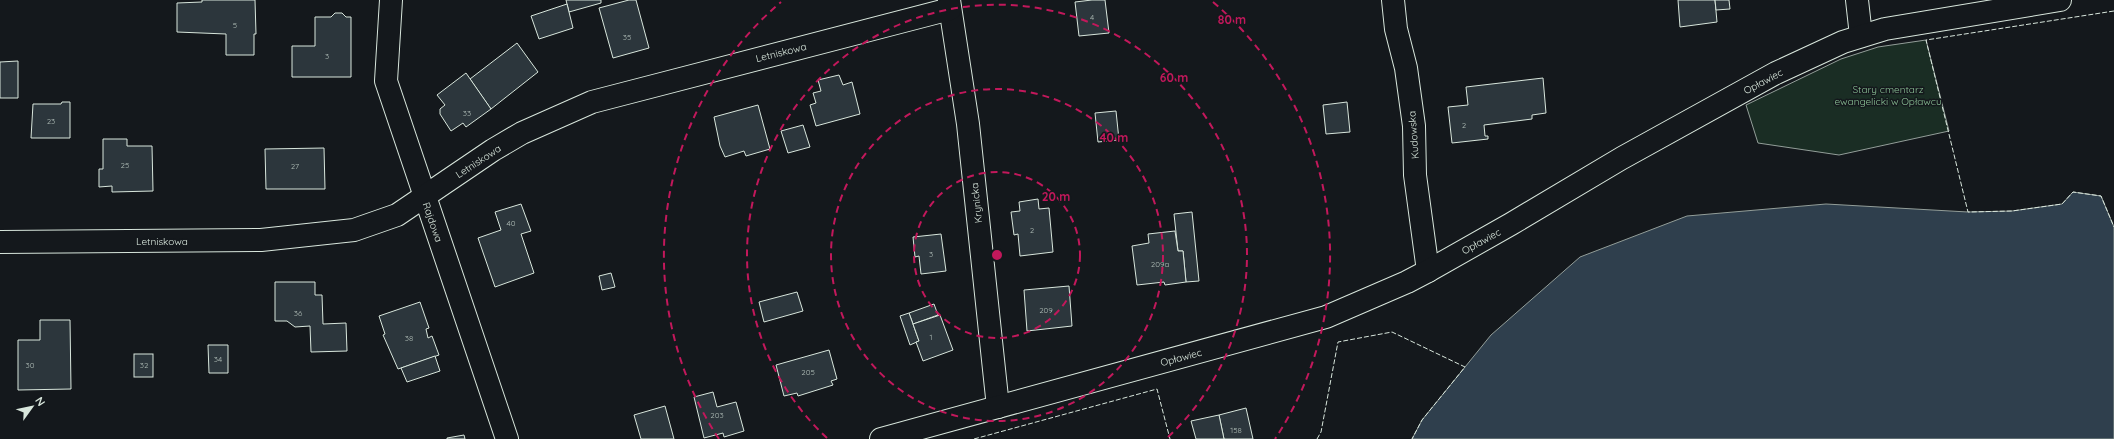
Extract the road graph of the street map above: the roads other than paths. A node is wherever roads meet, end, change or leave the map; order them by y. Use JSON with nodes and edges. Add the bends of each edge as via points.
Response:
{"nodes":[{"id":1,"x":391,"y":0,"type":"edge"},
{"id":2,"x":1393,"y":0,"type":"edge"},
{"id":3,"x":1857,"y":0,"type":"edge"},
{"id":4,"x":2060,"y":0,"type":"edge"},
{"id":5,"x":949,"y":5,"type":"edge"},
{"id":6,"x":1861,"y":36,"type":"junction"},
{"id":7,"x":424,"y":197,"type":"junction"},
{"id":8,"x":0,"y":242,"type":"edge"},
{"id":9,"x":1428,"y":271,"type":"junction"},
{"id":10,"x":998,"y":407,"type":"junction"},
{"id":11,"x":507,"y":439,"type":"edge"},
{"id":12,"x":882,"y":439,"type":"edge"}],
"edges":[{"from":1,"to":7,"type":"street","name":"Rajdowa","via":[[386,81]]},
{"from":2,"to":9,"type":"street","name":"Kudowska","via":[[1414,126],[1415,175]]},
{"from":3,"to":6,"type":"street"},
{"from":4,"to":6,"type":"street","name":"Opławiec","via":[[1885,29]]},
{"from":5,"to":7,"type":"street","name":"Letniskowa","via":[[592,102],[522,134]]},
{"from":5,"to":10,"type":"street","name":"Krynicka","via":[[968,124]]},
{"from":6,"to":9,"type":"street","name":"Opławiec","via":[[1776,73],[1622,158]]},
{"from":7,"to":8,"type":"street","name":"Letniskowa","via":[[397,215],[354,230],[261,240]]},
{"from":7,"to":11,"type":"street","name":"Rajdowa"},
{"from":9,"to":10,"type":"street","name":"Opławiec","via":[[1354,306],[1300,325]]},
{"from":10,"to":12,"type":"street","name":"Opławiec"}]}
